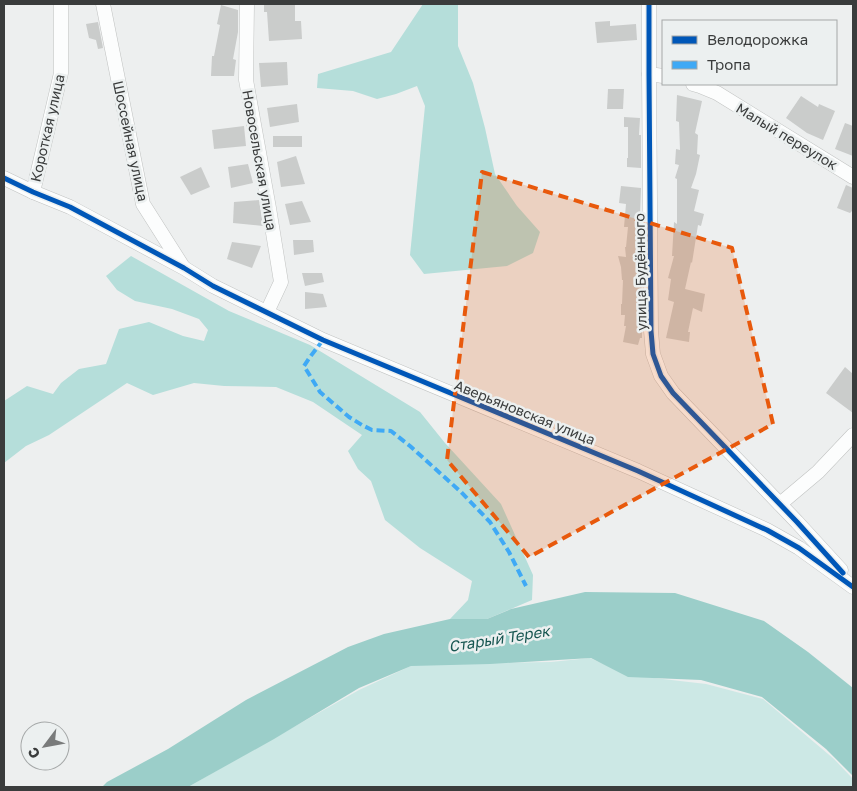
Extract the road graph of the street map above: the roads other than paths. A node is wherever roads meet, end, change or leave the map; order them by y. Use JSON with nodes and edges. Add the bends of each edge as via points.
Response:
{"nodes":[{"id":1,"x":61,"y":4,"type":"edge"},
{"id":2,"x":103,"y":4,"type":"edge"},
{"id":3,"x":247,"y":4,"type":"edge"},
{"id":4,"x":649,"y":4,"type":"edge"},
{"id":5,"x":649,"y":74,"type":"junction"},
{"id":6,"x":662,"y":76,"type":"edge"},
{"id":7,"x":696,"y":85,"type":"edge"},
{"id":8,"x":853,"y":177,"type":"edge"},
{"id":9,"x":4,"y":178,"type":"edge"},
{"id":10,"x":33,"y":192,"type":"junction"},
{"id":11,"x":184,"y":268,"type":"junction"},
{"id":12,"x":267,"y":312,"type":"junction"},
{"id":13,"x":853,"y":435,"type":"edge"},
{"id":14,"x":780,"y":504,"type":"junction"},
{"id":15,"x":853,"y":585,"type":"edge"}],
"edges":[{"from":1,"to":10,"type":"street","name":"Короткая улица","via":[[61,74]]},
{"from":2,"to":11,"type":"street","name":"Шоссейная улица","via":[[143,204]]},
{"from":3,"to":12,"type":"street","name":"Новосельская улица","via":[[246,80],[281,282]]},
{"from":4,"to":5,"type":"street","name":"улица Будённого"},
{"from":5,"to":6,"type":"street"},
{"from":5,"to":14,"type":"street","name":"улица Будённого","via":[[653,354],[661,376],[673,393]]},
{"from":7,"to":8,"type":"street","name":"Малый переулок","via":[[717,94]]},
{"from":9,"to":10,"type":"street","name":"Аверьяновская улица"},
{"from":10,"to":11,"type":"street","name":"Аверьяновская улица","via":[[70,207]]},
{"from":11,"to":12,"type":"street","name":"Аверьяновская улица"},
{"from":12,"to":15,"type":"street","name":"Аверьяновская улица","via":[[323,340],[638,471],[767,530]]},
{"from":13,"to":14,"type":"street","via":[[818,472]]},
{"from":14,"to":15,"type":"street","name":"улица Будённого"}]}
